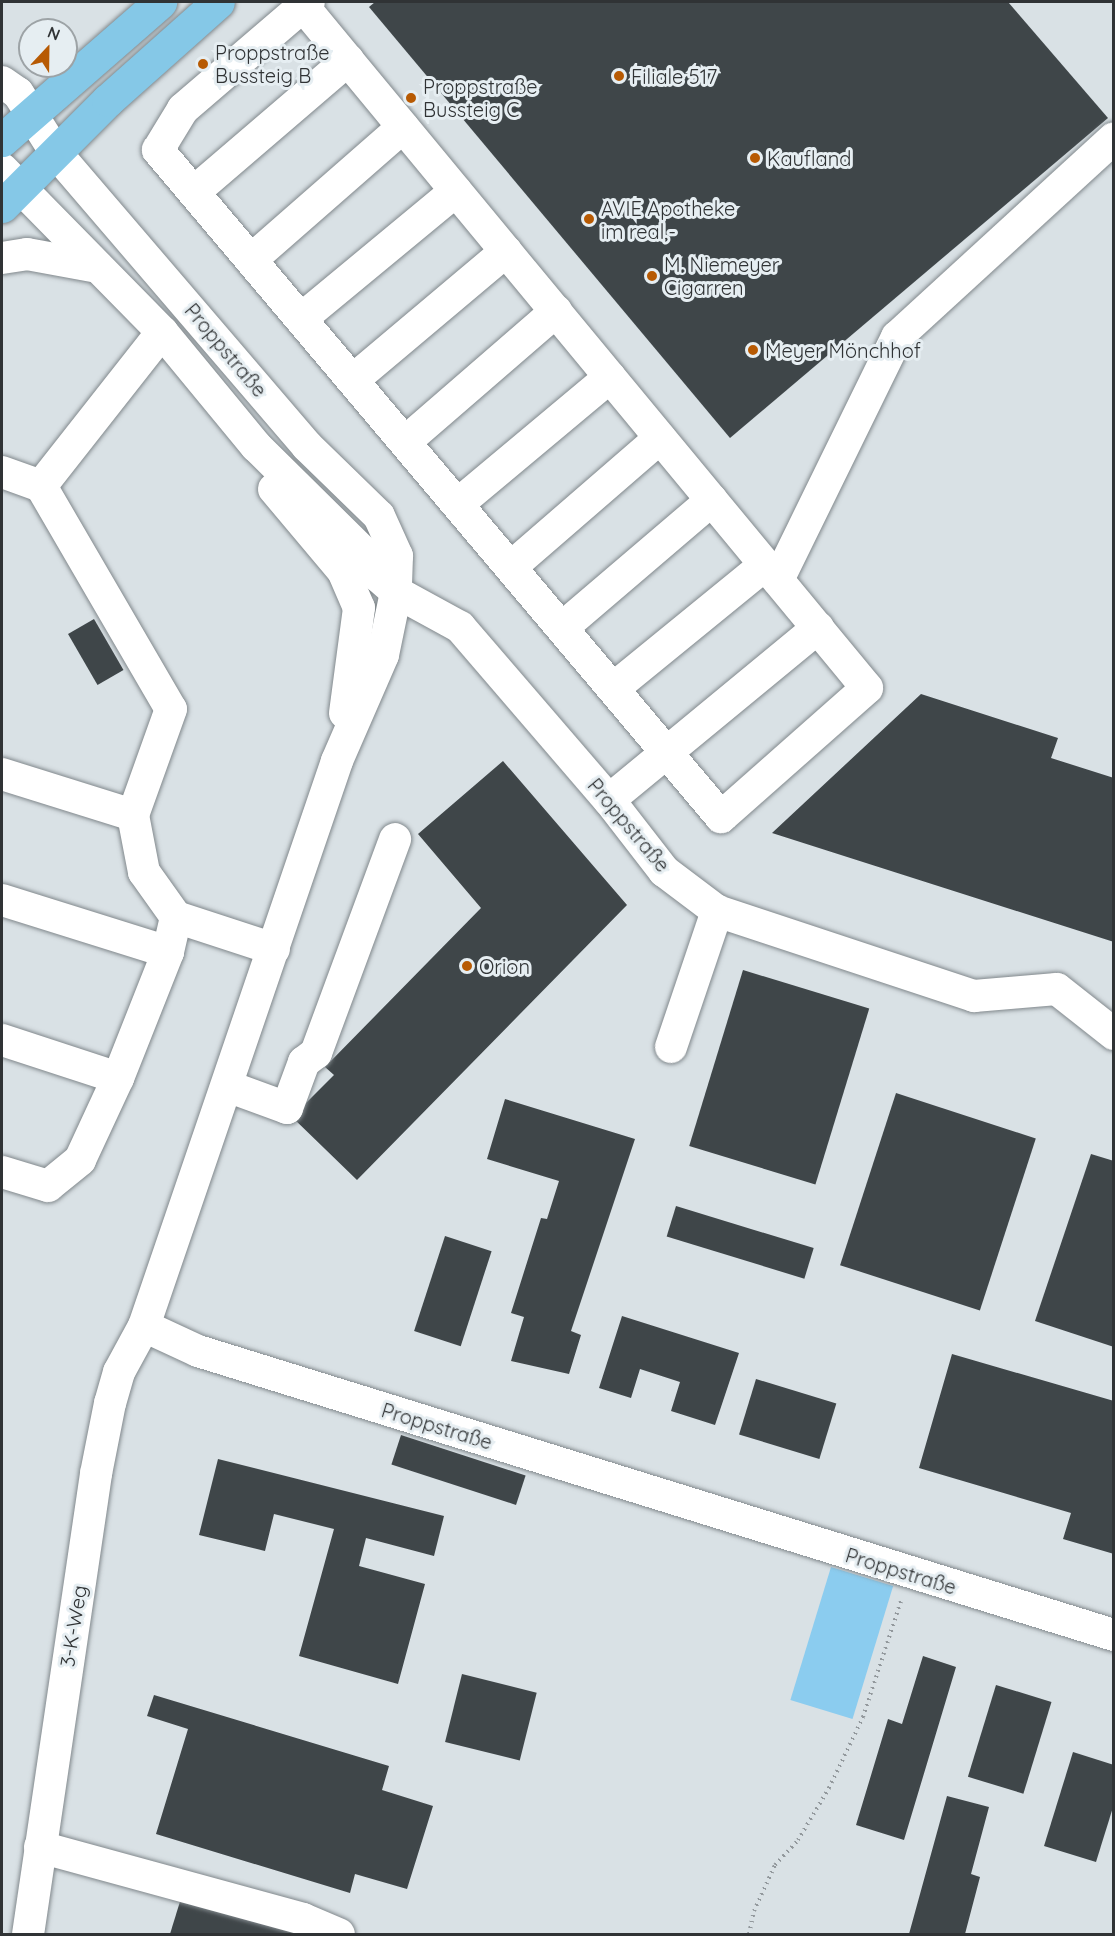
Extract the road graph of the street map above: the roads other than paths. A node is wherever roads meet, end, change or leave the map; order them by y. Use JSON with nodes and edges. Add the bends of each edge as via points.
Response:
{"nodes":[{"id":1,"x":160,"y":2,"type":"edge"},
{"id":2,"x":218,"y":2,"type":"edge"},
{"id":3,"x":306,"y":4,"type":"edge"},
{"id":4,"x":348,"y":60,"type":"junction"},
{"id":5,"x":2,"y":82,"type":"edge"},
{"id":6,"x":31,"y":114,"type":"junction"},
{"id":7,"x":403,"y":127,"type":"junction"},
{"id":8,"x":1113,"y":138,"type":"edge"},
{"id":9,"x":2,"y":140,"type":"edge"},
{"id":10,"x":56,"y":153,"type":"junction"},
{"id":11,"x":8,"y":188,"type":"edge"},
{"id":12,"x":456,"y":191,"type":"junction"},
{"id":13,"x":194,"y":192,"type":"junction"},
{"id":14,"x":506,"y":251,"type":"junction"},
{"id":15,"x":2,"y":258,"type":"edge"},
{"id":16,"x":251,"y":260,"type":"junction"},
{"id":17,"x":98,"y":267,"type":"junction"},
{"id":18,"x":556,"y":311,"type":"junction"},
{"id":19,"x":301,"y":319,"type":"junction"},
{"id":20,"x":162,"y":332,"type":"junction"},
{"id":21,"x":609,"y":377,"type":"junction"},
{"id":22,"x":353,"y":380,"type":"junction"},
{"id":23,"x":660,"y":438,"type":"junction"},
{"id":24,"x":405,"y":442,"type":"junction"},
{"id":25,"x":256,"y":446,"type":"junction"},
{"id":26,"x":2,"y":472,"type":"edge"},
{"id":27,"x":41,"y":486,"type":"junction"},
{"id":28,"x":712,"y":500,"type":"junction"},
{"id":29,"x":458,"y":504,"type":"junction"},
{"id":30,"x":511,"y":567,"type":"junction"},
{"id":31,"x":772,"y":572,"type":"junction"},
{"id":32,"x":396,"y":592,"type":"junction"},
{"id":33,"x":359,"y":608,"type":"junction"},
{"id":34,"x":562,"y":628,"type":"junction"},
{"id":35,"x":818,"y":628,"type":"junction"},
{"id":36,"x":614,"y":688,"type":"junction"},
{"id":37,"x":667,"y":751,"type":"junction"},
{"id":38,"x":337,"y":761,"type":"junction"},
{"id":39,"x":2,"y":774,"type":"edge"},
{"id":40,"x":609,"y":800,"type":"junction"},
{"id":41,"x":133,"y":815,"type":"junction"},
{"id":42,"x":395,"y":839,"type":"dead end"},
{"id":43,"x":2,"y":900,"type":"edge"},
{"id":44,"x":717,"y":911,"type":"junction"},
{"id":45,"x":176,"y":917,"type":"junction"},
{"id":46,"x":274,"y":949,"type":"junction"},
{"id":47,"x":168,"y":952,"type":"junction"},
{"id":48,"x":1113,"y":1034,"type":"edge"},
{"id":49,"x":2,"y":1040,"type":"edge"},
{"id":50,"x":671,"y":1047,"type":"dead end"},
{"id":51,"x":118,"y":1078,"type":"junction"},
{"id":52,"x":227,"y":1086,"type":"junction"},
{"id":53,"x":2,"y":1172,"type":"edge"},
{"id":54,"x":144,"y":1326,"type":"junction"},
{"id":55,"x":1113,"y":1635,"type":"edge"},
{"id":56,"x":40,"y":1847,"type":"junction"},
{"id":57,"x":28,"y":1935,"type":"edge"},
{"id":58,"x":339,"y":1935,"type":"edge"}],
"edges":[{"from":1,"to":6,"type":"main road"},
{"from":2,"to":10,"type":"main road","via":[[108,100]]},
{"from":3,"to":4,"type":"street"},
{"from":3,"to":13,"type":"street","via":[[183,109],[158,150]]},
{"from":4,"to":7,"type":"street"},
{"from":4,"to":13,"type":"street"},
{"from":5,"to":6,"type":"street","name":"Proppstraße","via":[[18,93]]},
{"from":6,"to":9,"type":"main road"},
{"from":6,"to":10,"type":"street","name":"Proppstraße"},
{"from":7,"to":12,"type":"street"},
{"from":7,"to":16,"type":"street"},
{"from":8,"to":31,"type":"street","via":[[897,338]]},
{"from":10,"to":11,"type":"main road"},
{"from":10,"to":32,"type":"street","name":"Proppstraße","via":[[307,446],[379,516],[397,556]]},
{"from":11,"to":17,"type":"street","name":"Proppstraße"},
{"from":12,"to":14,"type":"street"},
{"from":12,"to":19,"type":"street"},
{"from":13,"to":16,"type":"street"},
{"from":14,"to":18,"type":"street"},
{"from":14,"to":22,"type":"street"},
{"from":15,"to":17,"type":"street","via":[[27,254]]},
{"from":16,"to":19,"type":"street"},
{"from":17,"to":20,"type":"street","name":"Proppstraße"},
{"from":18,"to":21,"type":"street"},
{"from":18,"to":24,"type":"street"},
{"from":19,"to":22,"type":"street"},
{"from":20,"to":25,"type":"street","name":"Proppstraße"},
{"from":20,"to":27,"type":"street","name":"Proppstraße"},
{"from":21,"to":23,"type":"street"},
{"from":21,"to":29,"type":"street"},
{"from":22,"to":24,"type":"street"},
{"from":23,"to":28,"type":"street"},
{"from":23,"to":30,"type":"street"},
{"from":24,"to":29,"type":"street"},
{"from":25,"to":32,"type":"street","name":"Proppstraße","via":[[370,559],[379,577]]},
{"from":25,"to":33,"type":"street","name":"Proppstraße","via":[[253,465],[343,571]]},
{"from":26,"to":27,"type":"street"},
{"from":27,"to":41,"type":"street","via":[[171,709]]},
{"from":28,"to":31,"type":"street"},
{"from":28,"to":34,"type":"street"},
{"from":29,"to":30,"type":"street"},
{"from":30,"to":34,"type":"street"},
{"from":31,"to":35,"type":"street"},
{"from":31,"to":36,"type":"street"},
{"from":32,"to":33,"type":"street"},
{"from":32,"to":38,"type":"street","name":"Proppstraße","via":[[383,655]]},
{"from":32,"to":40,"type":"street","name":"Proppstraße","via":[[460,627]]},
{"from":33,"to":38,"type":"street","name":"Proppstraße"},
{"from":34,"to":36,"type":"street"},
{"from":35,"to":37,"type":"street"},
{"from":35,"to":37,"type":"street","via":[[867,688],[721,817]]},
{"from":36,"to":37,"type":"street"},
{"from":37,"to":40,"type":"street"},
{"from":38,"to":46,"type":"street","name":"Proppstraße"},
{"from":39,"to":41,"type":"street"},
{"from":40,"to":44,"type":"street","name":"Proppstraße","via":[[663,871]]},
{"from":41,"to":45,"type":"street","via":[[144,872]]},
{"from":42,"to":52,"type":"street","via":[[316,1053],[304,1062],[287,1108]]},
{"from":43,"to":47,"type":"street"},
{"from":44,"to":48,"type":"street","name":"Proppstraße","via":[[974,996],[1057,989]]},
{"from":44,"to":50,"type":"street"},
{"from":45,"to":46,"type":"street"},
{"from":45,"to":47,"type":"street"},
{"from":46,"to":52,"type":"street","name":"Proppstraße"},
{"from":47,"to":51,"type":"street"},
{"from":49,"to":51,"type":"street"},
{"from":51,"to":53,"type":"street","via":[[80,1160],[48,1186]]},
{"from":52,"to":54,"type":"street","name":"Proppstraße"},
{"from":54,"to":55,"type":"street","name":"Proppstraße","via":[[198,1351],[909,1575]]},
{"from":54,"to":56,"type":"street","name":"3-K-Weg","via":[[119,1372],[110,1403]]},
{"from":56,"to":57,"type":"street","name":"3-K-Weg"},
{"from":56,"to":58,"type":"street","via":[[303,1919]]}]}
